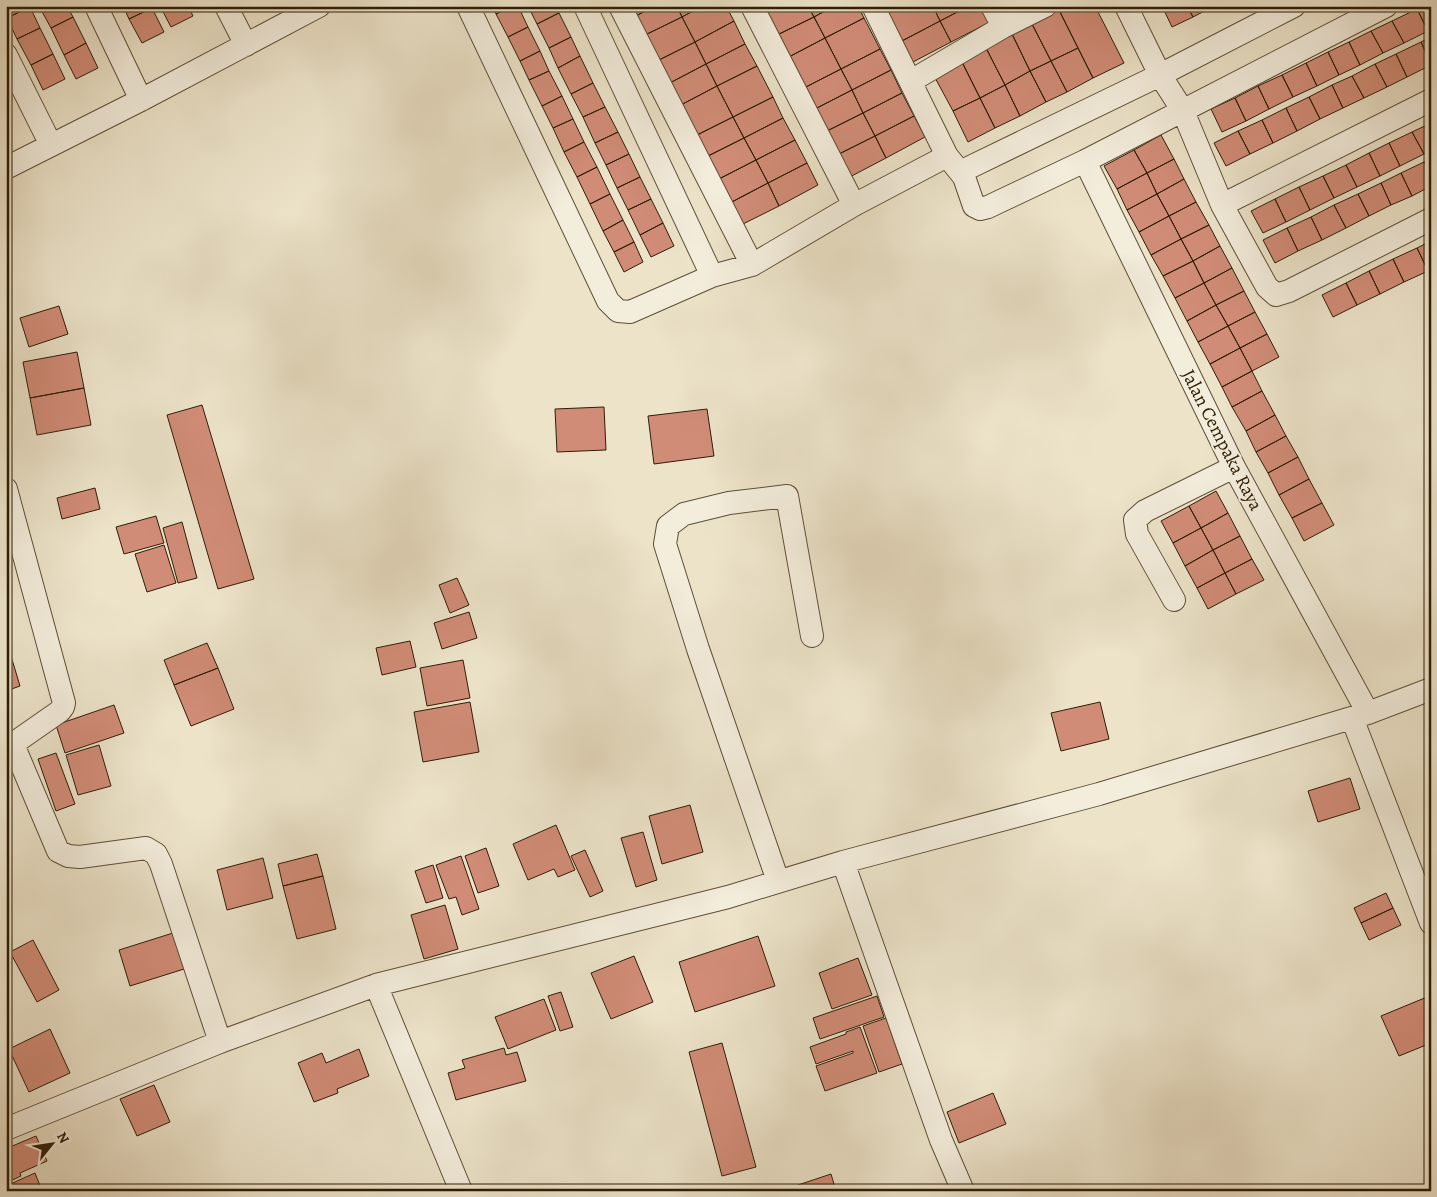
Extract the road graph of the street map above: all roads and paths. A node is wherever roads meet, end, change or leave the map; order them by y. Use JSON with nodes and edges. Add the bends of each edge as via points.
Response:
{"nodes":[{"id":1,"x":96,"y":6,"type":"edge"},
{"id":2,"x":226,"y":6,"type":"edge"},
{"id":3,"x":319,"y":6,"type":"edge"},
{"id":4,"x":468,"y":6,"type":"edge"},
{"id":5,"x":585,"y":6,"type":"edge"},
{"id":6,"x":620,"y":6,"type":"edge"},
{"id":7,"x":752,"y":6,"type":"edge"},
{"id":8,"x":873,"y":6,"type":"edge"},
{"id":9,"x":992,"y":6,"type":"edge"},
{"id":10,"x":1045,"y":6,"type":"edge"},
{"id":11,"x":1126,"y":6,"type":"edge"},
{"id":12,"x":1294,"y":6,"type":"edge"},
{"id":13,"x":1386,"y":6,"type":"edge"},
{"id":14,"x":1003,"y":27,"type":"junction"},
{"id":15,"x":246,"y":45,"type":"junction"},
{"id":16,"x":6,"y":55,"type":"edge"},
{"id":17,"x":1161,"y":76,"type":"junction"},
{"id":18,"x":911,"y":81,"type":"junction"},
{"id":19,"x":141,"y":100,"type":"junction"},
{"id":20,"x":1431,"y":100,"type":"edge"},
{"id":21,"x":1182,"y":110,"type":"junction"},
{"id":22,"x":52,"y":145,"type":"junction"},
{"id":23,"x":1085,"y":161,"type":"junction"},
{"id":24,"x":6,"y":168,"type":"edge"},
{"id":25,"x":957,"y":168,"type":"junction"},
{"id":26,"x":854,"y":205,"type":"junction"},
{"id":27,"x":1222,"y":205,"type":"junction"},
{"id":28,"x":1431,"y":219,"type":"edge"},
{"id":29,"x":752,"y":265,"type":"junction"},
{"id":30,"x":712,"y":276,"type":"junction"},
{"id":31,"x":1234,"y":467,"type":"junction"},
{"id":32,"x":6,"y":489,"type":"edge"},
{"id":33,"x":1174,"y":600,"type":"dead end"},
{"id":34,"x":812,"y":636,"type":"dead end"},
{"id":35,"x":1431,"y":689,"type":"edge"},
{"id":36,"x":1360,"y":716,"type":"junction"},
{"id":37,"x":842,"y":862,"type":"junction"},
{"id":38,"x":778,"y":881,"type":"junction"},
{"id":39,"x":1431,"y":923,"type":"edge"},
{"id":40,"x":376,"y":985,"type":"junction"},
{"id":41,"x":220,"y":1042,"type":"junction"},
{"id":42,"x":6,"y":1129,"type":"edge"},
{"id":43,"x":461,"y":1191,"type":"edge"},
{"id":44,"x":964,"y":1191,"type":"edge"}],
"edges":[{"from":1,"to":19,"type":"street"},
{"from":2,"to":15,"type":"street"},
{"from":3,"to":15,"type":"street"},
{"from":4,"to":30,"type":"street","via":[[608,301],[618,311],[630,312]]},
{"from":5,"to":30,"type":"street"},
{"from":6,"to":29,"type":"street"},
{"from":7,"to":26,"type":"street"},
{"from":8,"to":18,"type":"street"},
{"from":9,"to":14,"type":"street"},
{"from":10,"to":14,"type":"street"},
{"from":11,"to":17,"type":"street"},
{"from":12,"to":17,"type":"street"},
{"from":13,"to":21,"type":"street"},
{"from":14,"to":18,"type":"street"},
{"from":15,"to":19,"type":"street"},
{"from":16,"to":22,"type":"street"},
{"from":17,"to":21,"type":"street"},
{"from":17,"to":25,"type":"street"},
{"from":18,"to":25,"type":"street"},
{"from":19,"to":22,"type":"street"},
{"from":20,"to":27,"type":"street"},
{"from":21,"to":23,"type":"street"},
{"from":21,"to":27,"type":"street"},
{"from":22,"to":24,"type":"street"},
{"from":23,"to":25,"type":"street","via":[[980,209],[974,206]]},
{"from":23,"to":31,"type":"street","name":"Jalan Cempaka Raya"},
{"from":25,"to":26,"type":"street"},
{"from":26,"to":29,"type":"street"},
{"from":27,"to":28,"type":"street","via":[[1267,287],[1276,295]]},
{"from":29,"to":30,"type":"street"},
{"from":31,"to":33,"type":"street","via":[[1145,511],[1135,520],[1136,534]]},
{"from":31,"to":36,"type":"street","name":"Jalan Cempaka Raya"},
{"from":32,"to":41,"type":"street","via":[[64,703],[60,711],[17,741],[15,749],[58,851],[80,858],[146,848],[156,854]]},
{"from":34,"to":38,"type":"street","via":[[787,496],[729,503],[684,514],[668,526],[665,544]]},
{"from":35,"to":36,"type":"street"},
{"from":36,"to":37,"type":"street","via":[[1099,794]]},
{"from":36,"to":39,"type":"street","name":"Jalan Cempaka Raya"},
{"from":37,"to":38,"type":"street"},
{"from":37,"to":44,"type":"street","via":[[941,1140]]},
{"from":38,"to":40,"type":"street","via":[[720,899]]},
{"from":40,"to":41,"type":"street"},
{"from":40,"to":43,"type":"street"},
{"from":41,"to":42,"type":"street"}]}
